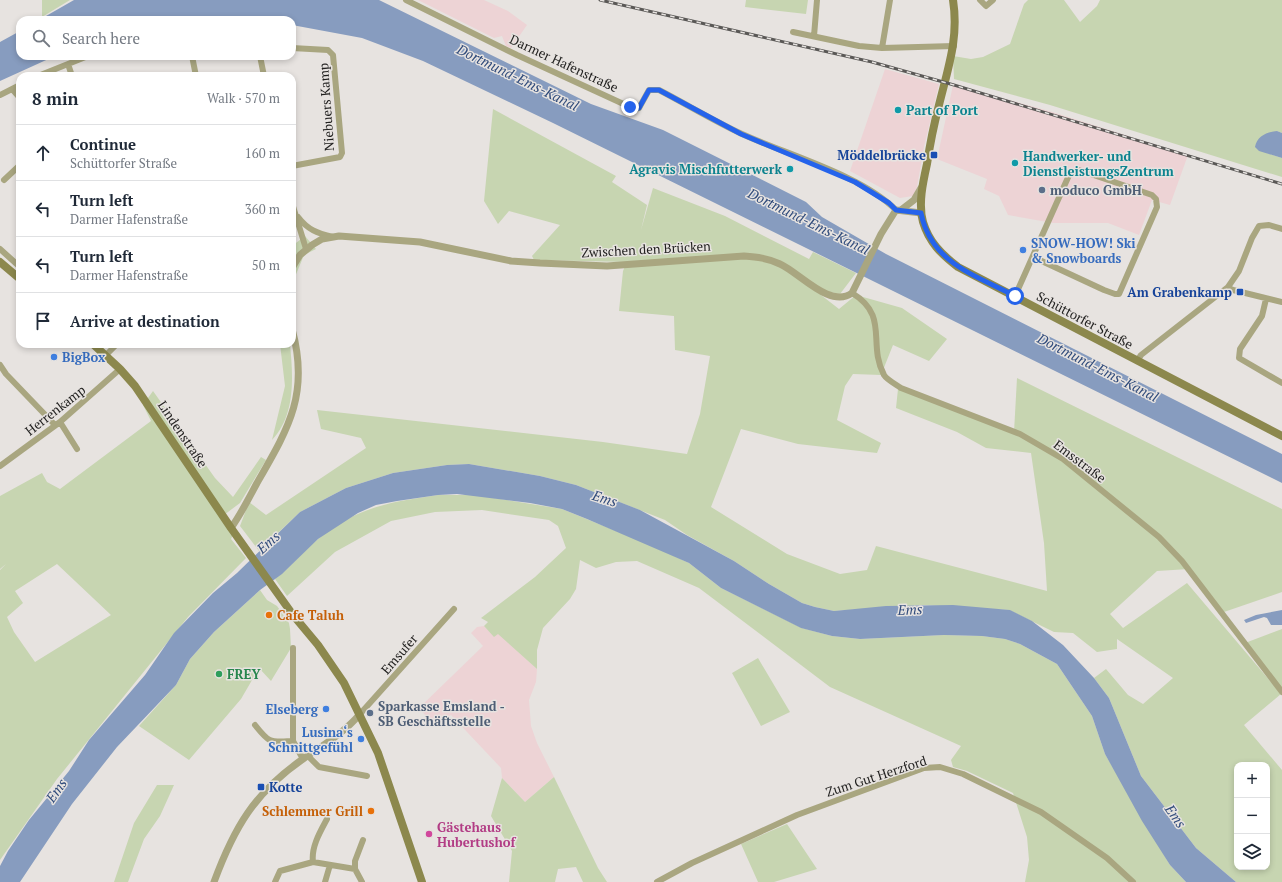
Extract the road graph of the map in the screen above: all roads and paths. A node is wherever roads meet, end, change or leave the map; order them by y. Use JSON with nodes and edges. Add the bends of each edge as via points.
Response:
{"nodes":[{"id":1,"x":406,"y":0,"type":"edge"},
{"id":2,"x":817,"y":0,"type":"edge"},
{"id":3,"x":890,"y":0,"type":"edge"},
{"id":4,"x":953,"y":0,"type":"edge"},
{"id":5,"x":980,"y":0,"type":"edge"},
{"id":6,"x":993,"y":0,"type":"edge"},
{"id":7,"x":793,"y":32,"type":"dead end"},
{"id":8,"x":814,"y":36,"type":"junction"},
{"id":9,"x":954,"y":46,"type":"junction"},
{"id":10,"x":296,"y":48,"type":"edge"},
{"id":11,"x":882,"y":48,"type":"junction"},
{"id":12,"x":78,"y":60,"type":"edge"},
{"id":13,"x":193,"y":60,"type":"edge"},
{"id":14,"x":261,"y":60,"type":"edge"},
{"id":15,"x":68,"y":64,"type":"junction"},
{"id":16,"x":48,"y":72,"type":"edge"},
{"id":17,"x":71,"y":72,"type":"edge"},
{"id":18,"x":195,"y":72,"type":"edge"},
{"id":19,"x":263,"y":72,"type":"edge"},
{"id":20,"x":16,"y":87,"type":"edge"},
{"id":21,"x":12,"y":89,"type":"junction"},
{"id":22,"x":16,"y":94,"type":"edge"},
{"id":23,"x":0,"y":95,"type":"edge"},
{"id":24,"x":296,"y":165,"type":"edge"},
{"id":25,"x":16,"y":169,"type":"edge"},
{"id":26,"x":4,"y":180,"type":"dead end"},
{"id":27,"x":922,"y":187,"type":"junction"},
{"id":28,"x":899,"y":210,"type":"junction"},
{"id":29,"x":921,"y":213,"type":"junction"},
{"id":30,"x":296,"y":214,"type":"edge"},
{"id":31,"x":296,"y":216,"type":"edge"},
{"id":32,"x":1282,"y":229,"type":"edge"},
{"id":33,"x":333,"y":237,"type":"junction"},
{"id":34,"x":0,"y":249,"type":"edge"},
{"id":35,"x":306,"y":249,"type":"junction"},
{"id":36,"x":1033,"y":257,"type":"junction"},
{"id":37,"x":0,"y":262,"type":"edge"},
{"id":38,"x":16,"y":263,"type":"edge"},
{"id":39,"x":296,"y":263,"type":"edge"},
{"id":40,"x":16,"y":276,"type":"edge"},
{"id":41,"x":1228,"y":287,"type":"junction"},
{"id":42,"x":854,"y":289,"type":"junction"},
{"id":43,"x":1015,"y":296,"type":"junction"},
{"id":44,"x":1266,"y":299,"type":"junction"},
{"id":45,"x":1282,"y":302,"type":"edge"},
{"id":46,"x":98,"y":348,"type":"edge"},
{"id":47,"x":113,"y":348,"type":"edge"},
{"id":48,"x":296,"y":348,"type":"edge"},
{"id":49,"x":106,"y":355,"type":"junction"},
{"id":50,"x":1137,"y":361,"type":"junction"},
{"id":51,"x":0,"y":365,"type":"edge"},
{"id":52,"x":120,"y":369,"type":"junction"},
{"id":53,"x":6,"y":374,"type":"junction"},
{"id":54,"x":0,"y":379,"type":"edge"},
{"id":55,"x":1282,"y":384,"type":"edge"},
{"id":56,"x":58,"y":423,"type":"junction"},
{"id":57,"x":1282,"y":436,"type":"edge"},
{"id":58,"x":77,"y":449,"type":"dead end"},
{"id":59,"x":0,"y":466,"type":"edge"},
{"id":60,"x":232,"y":528,"type":"junction"},
{"id":61,"x":454,"y":609,"type":"dead end"},
{"id":62,"x":293,"y":648,"type":"dead end"},
{"id":63,"x":1282,"y":692,"type":"edge"},
{"id":64,"x":360,"y":714,"type":"junction"},
{"id":65,"x":255,"y":725,"type":"dead end"},
{"id":66,"x":293,"y":741,"type":"junction"},
{"id":67,"x":305,"y":757,"type":"junction"},
{"id":68,"x":367,"y":776,"type":"dead end"},
{"id":69,"x":327,"y":819,"type":"dead end"},
{"id":70,"x":363,"y":840,"type":"dead end"},
{"id":71,"x":313,"y":862,"type":"junction"},
{"id":72,"x":330,"y":865,"type":"junction"},
{"id":73,"x":355,"y":869,"type":"junction"},
{"id":74,"x":214,"y":882,"type":"edge"},
{"id":75,"x":275,"y":882,"type":"edge"},
{"id":76,"x":325,"y":882,"type":"edge"},
{"id":77,"x":362,"y":882,"type":"edge"},
{"id":78,"x":422,"y":882,"type":"edge"},
{"id":79,"x":657,"y":882,"type":"edge"},
{"id":80,"x":1133,"y":882,"type":"edge"}],
"edges":[{"from":1,"to":28,"type":"street","name":"Darmer Hafenstraße","via":[[517,56],[630,107],[639,108],[649,90],[659,90],[741,134],[855,182]]},
{"from":2,"to":8,"type":"street"},
{"from":3,"to":11,"type":"street"},
{"from":4,"to":9,"type":"main road","name":"Schüttorfer Straße","via":[[956,24]]},
{"from":5,"to":6,"type":"street","via":[[986,6]]},
{"from":7,"to":8,"type":"street"},
{"from":8,"to":11,"type":"street"},
{"from":9,"to":11,"type":"street"},
{"from":9,"to":27,"type":"main road","name":"Schüttorfer Straße"},
{"from":10,"to":24,"type":"street","name":"Niebuers Kamp","via":[[328,50],[333,54],[342,156]]},
{"from":12,"to":15,"type":"street"},
{"from":13,"to":18,"type":"street"},
{"from":14,"to":19,"type":"street"},
{"from":15,"to":16,"type":"street"},
{"from":15,"to":17,"type":"street"},
{"from":20,"to":21,"type":"street"},
{"from":21,"to":22,"type":"street"},
{"from":21,"to":23,"type":"street"},
{"from":25,"to":26,"type":"street"},
{"from":27,"to":28,"type":"street","via":[[914,200]]},
{"from":27,"to":29,"type":"main road","name":"Schüttorfer Straße"},
{"from":28,"to":29,"type":"street","name":"Darmer Hafenstraße"},
{"from":28,"to":42,"type":"street","via":[[881,234]]},
{"from":29,"to":43,"type":"main road","name":"Schüttorfer Straße","via":[[931,241],[941,254],[958,267]]},
{"from":30,"to":33,"type":"street","via":[[313,232]]},
{"from":31,"to":35,"type":"street"},
{"from":32,"to":41,"type":"street","via":[[1263,225],[1256,229],[1239,270]]},
{"from":33,"to":35,"type":"street","name":"Zwischen den Brücken"},
{"from":33,"to":42,"type":"street","name":"Zwischen den Brücken","via":[[397,239],[511,261],[540,263],[607,266],[758,257],[789,268],[833,298],[845,297]]},
{"from":34,"to":38,"type":"street"},
{"from":35,"to":39,"type":"street","name":"Zwischen den Brücken"},
{"from":36,"to":36,"type":"street","via":[[1068,177],[1073,171],[1079,170],[1152,195],[1156,199],[1157,207],[1119,294],[1090,284]]},
{"from":36,"to":43,"type":"street"},
{"from":37,"to":40,"type":"main road"},
{"from":41,"to":44,"type":"street"},
{"from":41,"to":50,"type":"street","via":[[1141,355]]},
{"from":42,"to":63,"type":"street","name":"Emsstraße","via":[[873,313],[877,355],[885,376],[902,388],[1020,434],[1063,459],[1159,537],[1182,561]]},
{"from":43,"to":50,"type":"main road","name":"Schüttorfer Straße"},
{"from":44,"to":45,"type":"street"},
{"from":44,"to":55,"type":"street","via":[[1262,316],[1240,349],[1239,358]]},
{"from":46,"to":49,"type":"main road","name":"Lindenstraße"},
{"from":47,"to":49,"type":"street"},
{"from":48,"to":60,"type":"street","via":[[298,366],[295,404],[291,419],[278,448]]},
{"from":49,"to":52,"type":"main road","name":"Lindenstraße"},
{"from":50,"to":57,"type":"main road","name":"Schüttorfer Straße"},
{"from":51,"to":53,"type":"street"},
{"from":52,"to":56,"type":"street","name":"Herrenkamp"},
{"from":52,"to":60,"type":"main road","name":"Lindenstraße","via":[[159,419]]},
{"from":53,"to":54,"type":"street"},
{"from":53,"to":56,"type":"street"},
{"from":56,"to":58,"type":"street"},
{"from":56,"to":59,"type":"street","name":"Herrenkamp"},
{"from":60,"to":64,"type":"main road","name":"Lindenstraße","via":[[318,645]]},
{"from":61,"to":64,"type":"street","name":"Emsufer"},
{"from":62,"to":66,"type":"street"},
{"from":64,"to":67,"type":"street","via":[[348,728]]},
{"from":64,"to":78,"type":"main road","name":"Lindenstraße","via":[[378,753]]},
{"from":65,"to":66,"type":"street","via":[[267,740]]},
{"from":66,"to":67,"type":"street"},
{"from":67,"to":68,"type":"street","via":[[319,767]]},
{"from":67,"to":74,"type":"street","via":[[275,781],[247,813],[231,839]]},
{"from":69,"to":71,"type":"street","via":[[316,841]]},
{"from":70,"to":73,"type":"street"},
{"from":71,"to":72,"type":"street"},
{"from":71,"to":75,"type":"street","via":[[280,871]]},
{"from":72,"to":73,"type":"street"},
{"from":72,"to":76,"type":"street"},
{"from":73,"to":77,"type":"street"},
{"from":79,"to":80,"type":"street","name":"Zum Gut Herzford","via":[[692,863],[797,815],[924,768],[940,767],[963,774],[1041,812],[1107,858]]}]}
